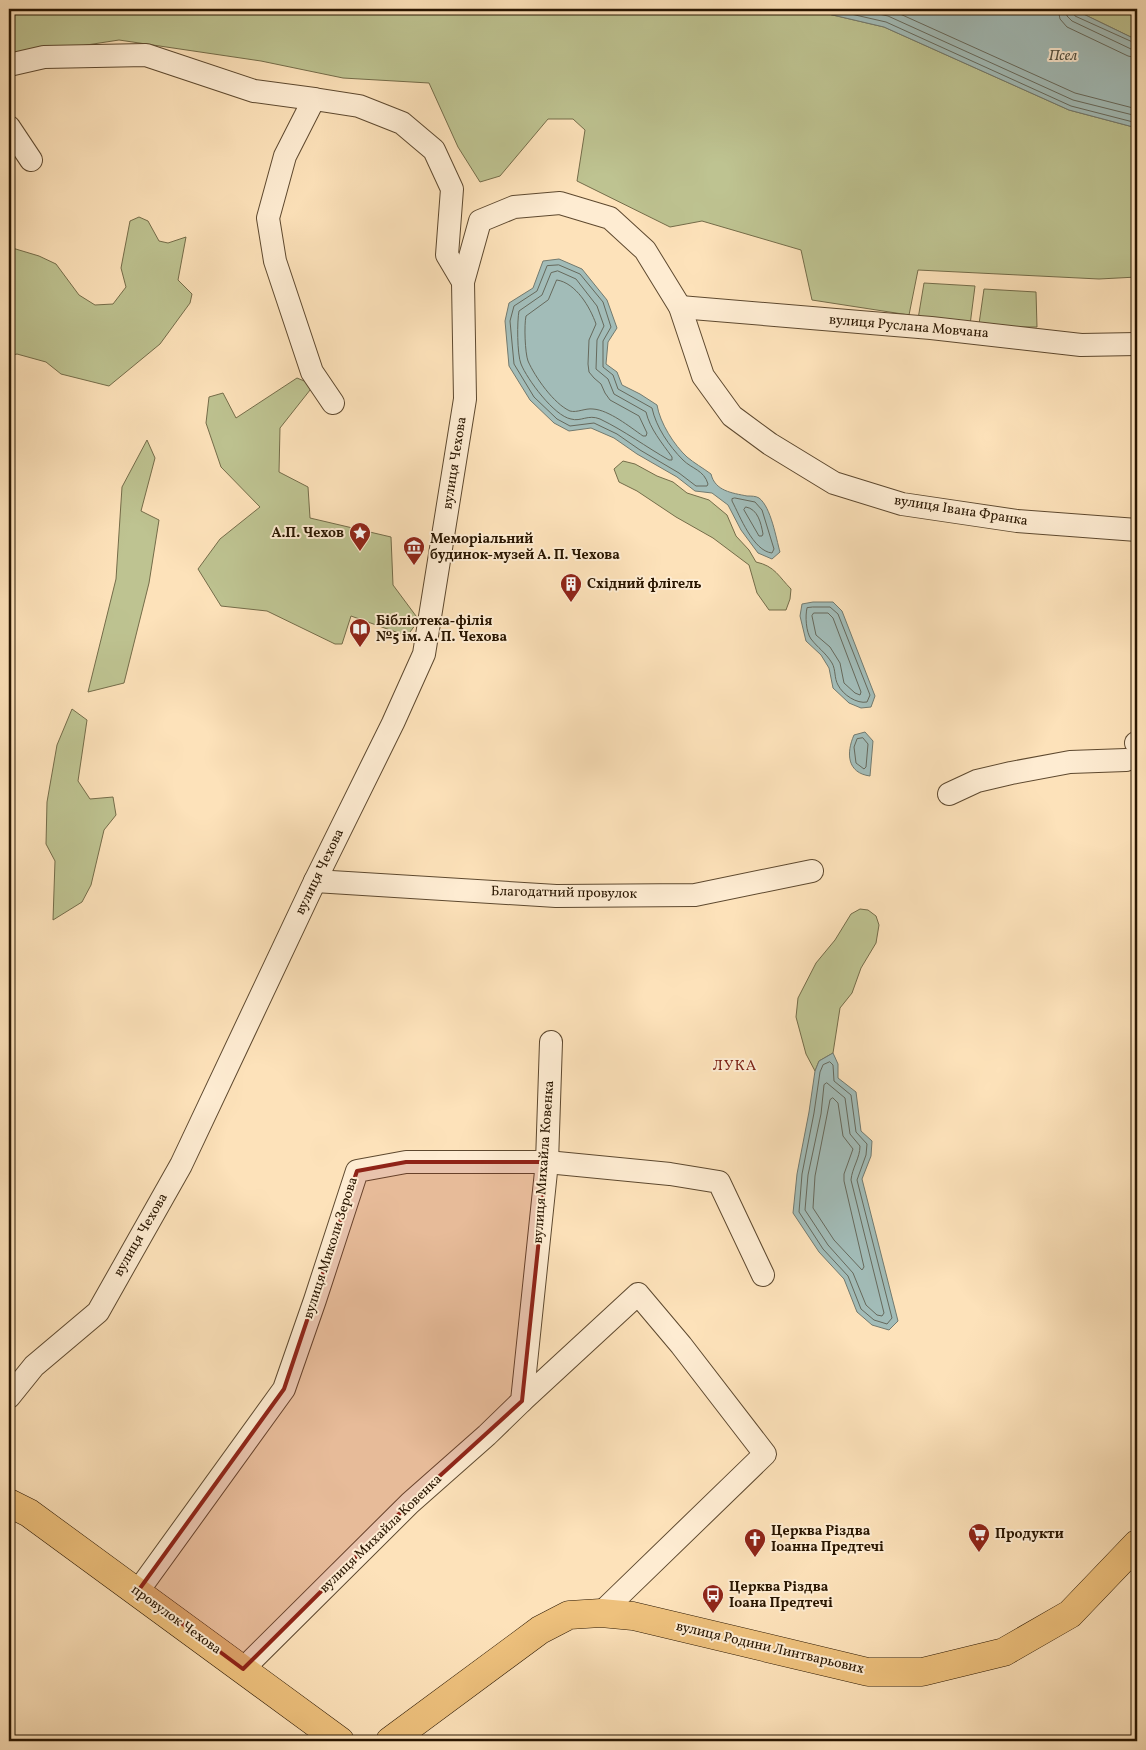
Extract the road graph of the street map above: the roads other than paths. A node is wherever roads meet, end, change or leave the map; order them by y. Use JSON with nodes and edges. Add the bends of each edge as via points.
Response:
{"nodes":[{"id":1,"x":9,"y":65,"type":"edge"},
{"id":2,"x":314,"y":99,"type":"junction"},
{"id":3,"x":9,"y":127,"type":"edge"},
{"id":4,"x":31,"y":160,"type":"dead end"},
{"id":5,"x":463,"y":282,"type":"junction"},
{"id":6,"x":680,"y":307,"type":"junction"},
{"id":7,"x":1137,"y":344,"type":"edge"},
{"id":8,"x":333,"y":402,"type":"dead end"},
{"id":9,"x":1137,"y":530,"type":"edge"},
{"id":10,"x":1133,"y":749,"type":"edge"},
{"id":11,"x":949,"y":794,"type":"dead end"},
{"id":12,"x":812,"y":871,"type":"dead end"},
{"id":13,"x":314,"y":881,"type":"junction"},
{"id":14,"x":551,"y":1042,"type":"dead end"},
{"id":15,"x":547,"y":1162,"type":"junction"},
{"id":16,"x":763,"y":1275,"type":"dead end"},
{"id":17,"x":9,"y":1397,"type":"edge"},
{"id":18,"x":522,"y":1401,"type":"junction"},
{"id":19,"x":9,"y":1503,"type":"edge"},
{"id":20,"x":1137,"y":1544,"type":"edge"},
{"id":21,"x":138,"y":1591,"type":"junction"},
{"id":22,"x":601,"y":1613,"type":"junction"},
{"id":23,"x":243,"y":1669,"type":"junction"},
{"id":24,"x":340,"y":1741,"type":"edge"},
{"id":25,"x":390,"y":1741,"type":"edge"}],
"edges":[{"from":1,"to":2,"type":"street","via":[[44,58],[146,55],[254,91]]},
{"from":2,"to":5,"type":"street","via":[[359,106],[402,122],[434,150],[452,189],[447,255]]},
{"from":2,"to":8,"type":"street","via":[[285,156],[268,218],[275,261],[312,372]]},
{"from":3,"to":4,"type":"street"},
{"from":5,"to":6,"type":"street","name":"вулиця Івана Франка","via":[[480,221],[514,206],[560,203],[610,218],[645,250]]},
{"from":5,"to":13,"type":"street","name":"вулиця Чехова","via":[[465,399],[424,654]]},
{"from":6,"to":7,"type":"street","name":"вулиця Руслана Мовчана","via":[[931,328],[1081,346]]},
{"from":6,"to":9,"type":"street","name":"вулиця Івана Франка","via":[[702,376],[732,416],[834,484],[911,505],[1017,521]]},
{"from":10,"to":11,"type":"street","via":[[977,781]]},
{"from":12,"to":13,"type":"street","name":"Благодатний провулок","via":[[695,895],[556,896]]},
{"from":13,"to":17,"type":"street","name":"вулиця Чехова","via":[[181,1165],[98,1312],[34,1366]]},
{"from":14,"to":15,"type":"street","name":"вулиця Михайла Ковенка"},
{"from":15,"to":16,"type":"street","name":"вулиця Миколи Зерова","via":[[719,1182]]},
{"from":15,"to":18,"type":"street","name":"вулиця Михайла Ковенка"},
{"from":15,"to":21,"type":"street","name":"вулиця Миколи Зерова","via":[[406,1162],[357,1171],[284,1389]]},
{"from":18,"to":22,"type":"street","name":"вулиця Михайла Ковенка","via":[[638,1294],[681,1344],[765,1454]]},
{"from":18,"to":23,"type":"street","name":"вулиця Михайла Ковенка","via":[[410,1503]]},
{"from":19,"to":21,"type":"main road","name":"провулок Чехова","via":[[29,1513]]},
{"from":20,"to":22,"type":"main road","name":"вулиця Родини Линтварьових","via":[[1070,1614],[1004,1652],[922,1672],[868,1672],[633,1616]]},
{"from":21,"to":23,"type":"main road","name":"провулок Чехова"},
{"from":22,"to":25,"type":"main road","name":"вулиця Родини Линтварьових","via":[[569,1615],[540,1630]]},
{"from":23,"to":24,"type":"main road","name":"провулок Чехова"}]}
